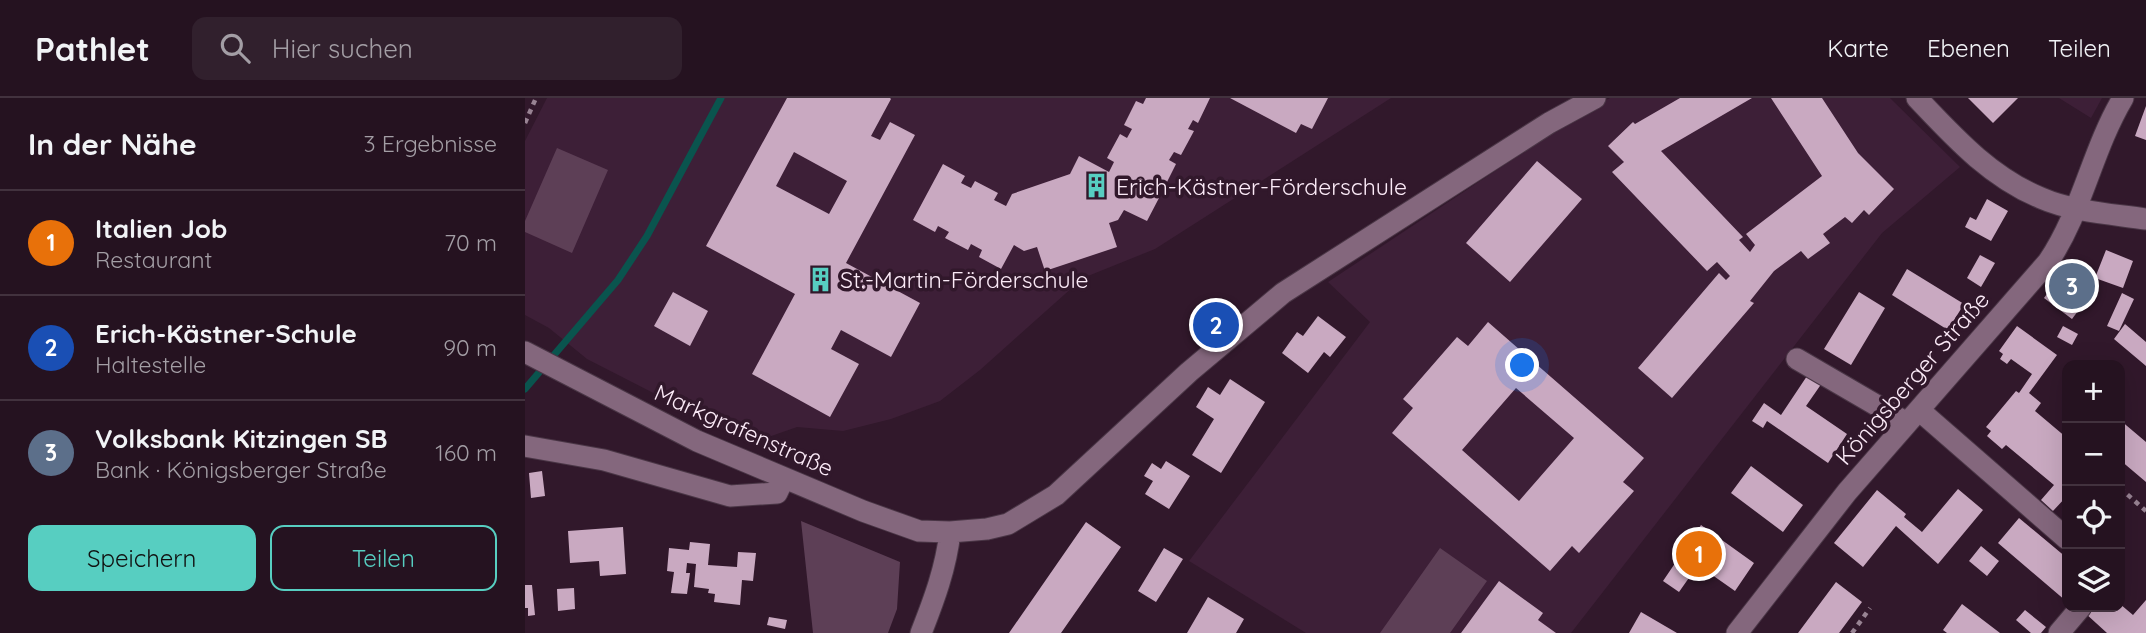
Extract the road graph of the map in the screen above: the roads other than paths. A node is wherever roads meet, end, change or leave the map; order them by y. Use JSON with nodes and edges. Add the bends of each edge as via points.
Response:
{"nodes":[{"id":1,"x":1917,"y":98,"type":"edge"},
{"id":2,"x":2123,"y":98,"type":"edge"},
{"id":3,"x":1586,"y":100,"type":"edge"},
{"id":4,"x":2077,"y":208,"type":"junction"},
{"id":5,"x":2146,"y":219,"type":"edge"},
{"id":6,"x":527,"y":354,"type":"edge"},
{"id":7,"x":1797,"y":359,"type":"dead end"},
{"id":8,"x":1913,"y":416,"type":"junction"},
{"id":9,"x":525,"y":446,"type":"edge"},
{"id":10,"x":784,"y":478,"type":"junction"},
{"id":11,"x":950,"y":532,"type":"junction"},
{"id":12,"x":2062,"y":535,"type":"edge"},
{"id":13,"x":2077,"y":612,"type":"edge"},
{"id":14,"x":921,"y":633,"type":"edge"},
{"id":15,"x":1737,"y":633,"type":"edge"},
{"id":16,"x":2059,"y":633,"type":"edge"}],
"edges":[{"from":1,"to":4,"type":"street","via":[[1997,174],[2042,199]]},
{"from":2,"to":4,"type":"street","name":"Königsberger Straße"},
{"from":3,"to":11,"type":"street","name":"Markgrafenstraße","via":[[1283,293],[1056,495],[1008,524]]},
{"from":4,"to":5,"type":"street"},
{"from":4,"to":8,"type":"street","name":"Königsberger Straße","via":[[2048,262]]},
{"from":6,"to":10,"type":"street","name":"Markgrafenstraße","via":[[697,441]]},
{"from":7,"to":8,"type":"street"},
{"from":8,"to":12,"type":"street"},
{"from":8,"to":15,"type":"street","name":"Königsberger Straße"},
{"from":9,"to":10,"type":"street","via":[[604,460],[730,495],[777,493]]},
{"from":10,"to":11,"type":"street","name":"Markgrafenstraße","via":[[919,531]]},
{"from":11,"to":14,"type":"street","via":[[941,583]]},
{"from":13,"to":16,"type":"street"}]}
